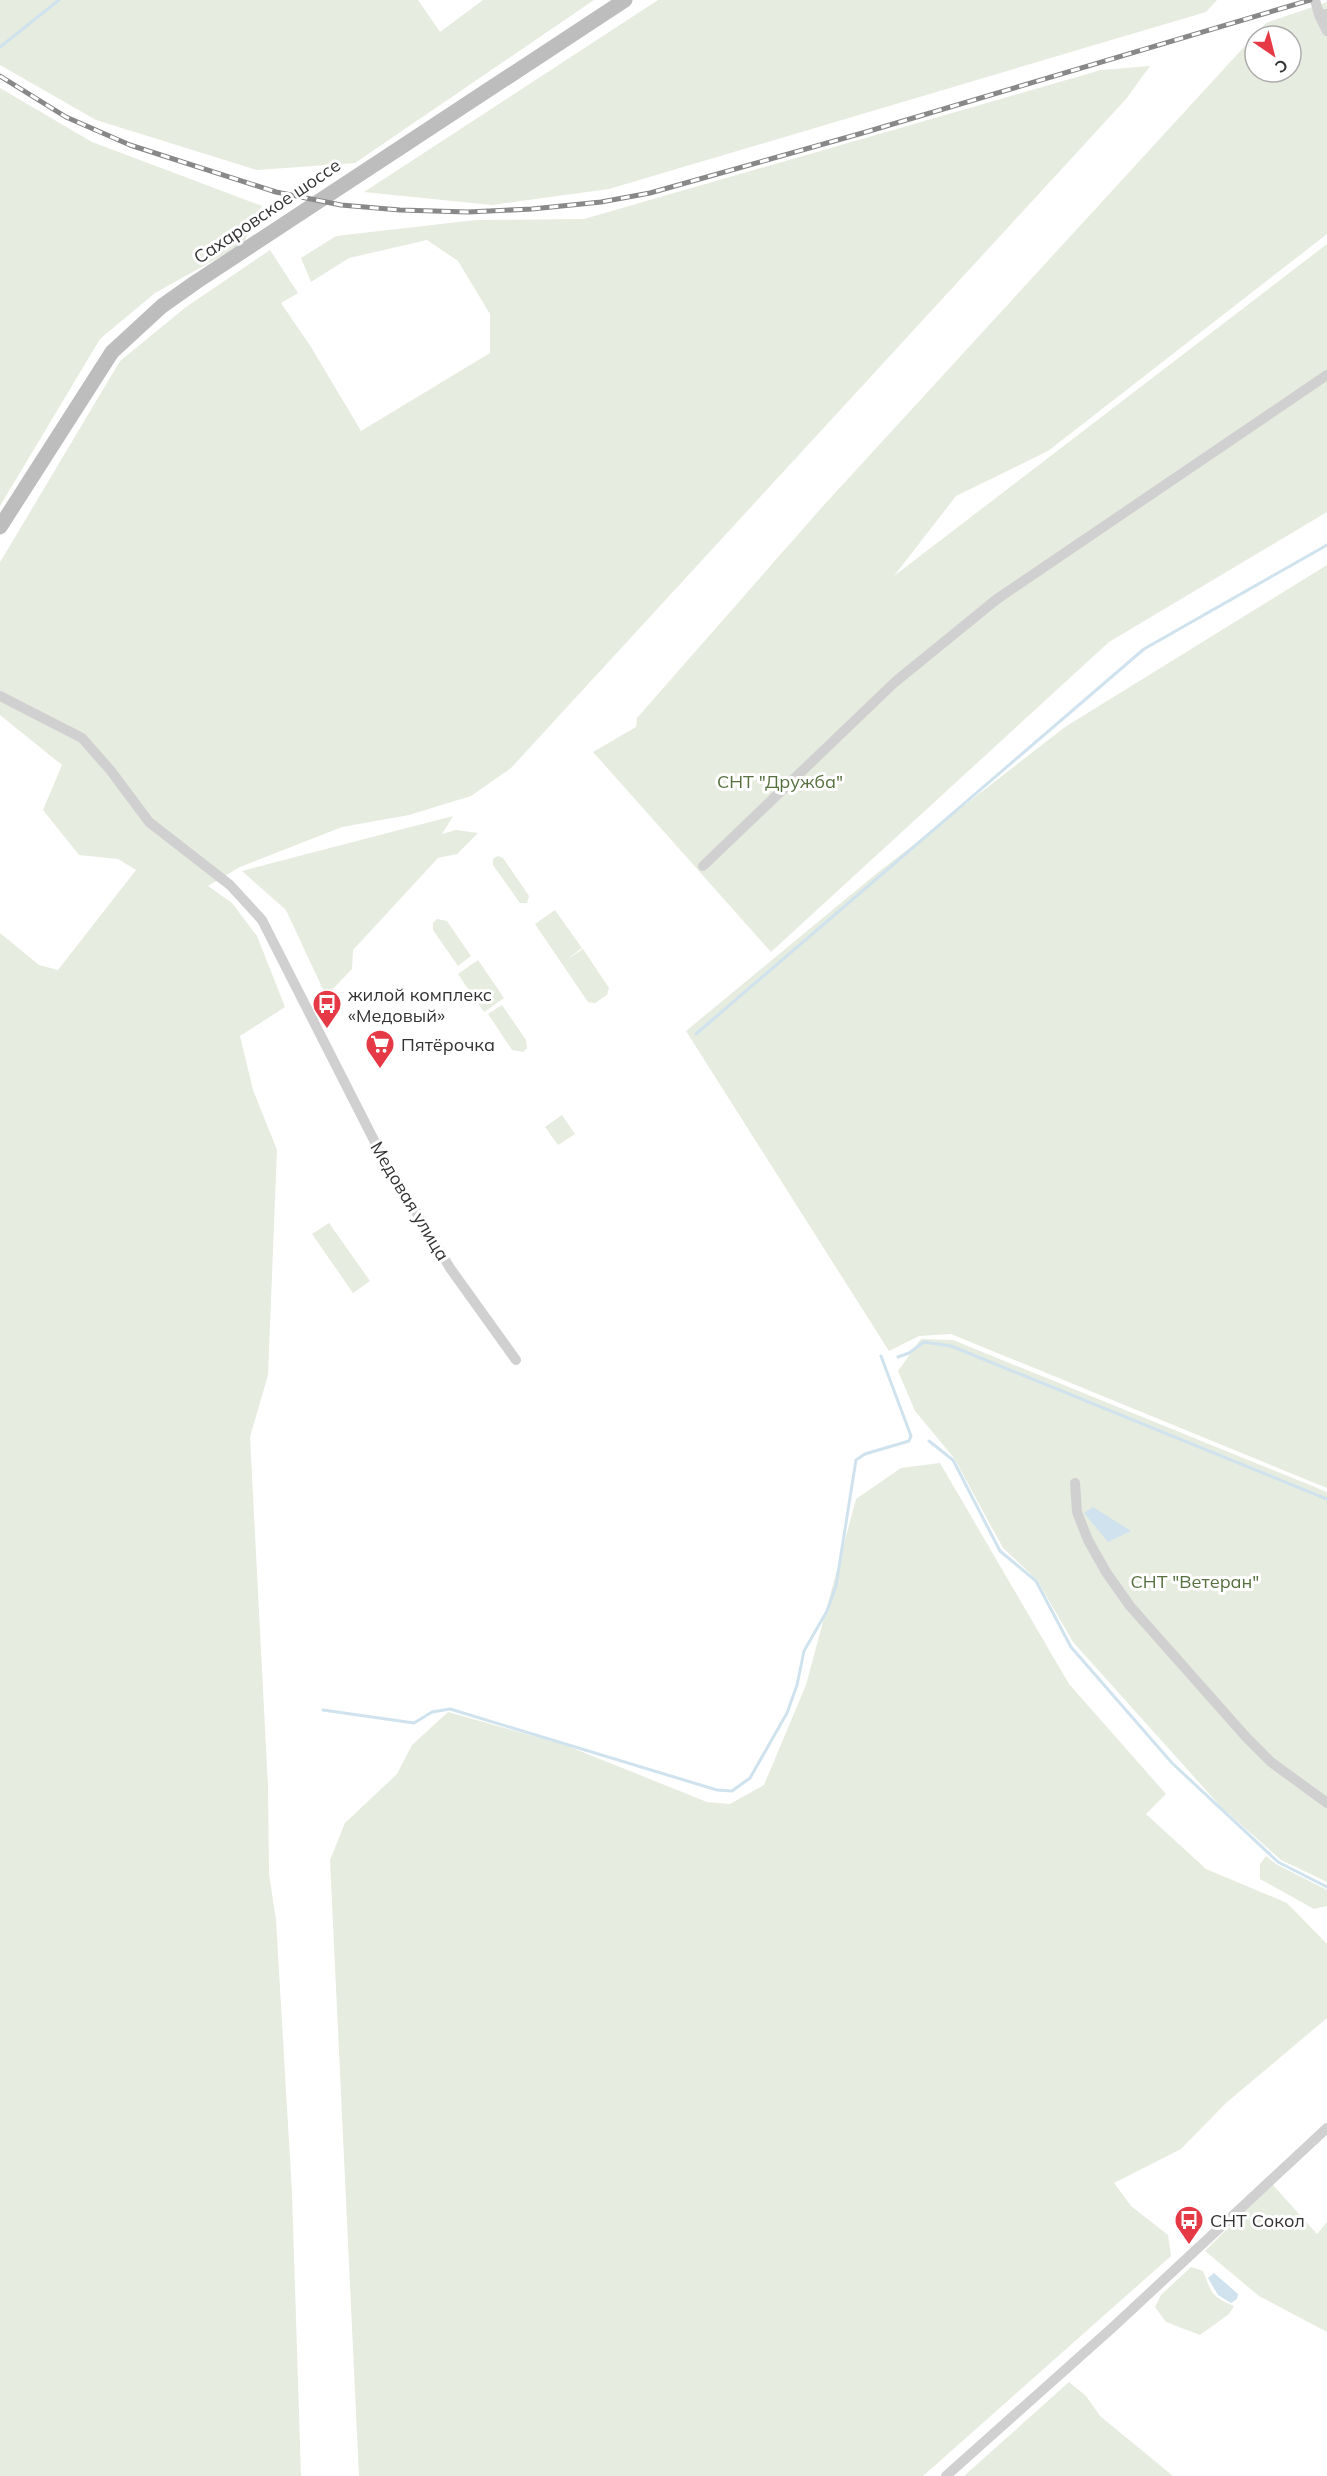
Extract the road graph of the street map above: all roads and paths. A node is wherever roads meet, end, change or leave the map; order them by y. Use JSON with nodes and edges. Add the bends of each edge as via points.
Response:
{"nodes":[{"id":1,"x":625,"y":0,"type":"edge"},
{"id":2,"x":1315,"y":0,"type":"edge"},
{"id":3,"x":1323,"y":14,"type":"edge"},
{"id":4,"x":1327,"y":31,"type":"edge"},
{"id":5,"x":1327,"y":375,"type":"edge"},
{"id":6,"x":0,"y":527,"type":"edge"},
{"id":7,"x":0,"y":696,"type":"edge"},
{"id":8,"x":703,"y":866,"type":"dead end"},
{"id":9,"x":516,"y":1360,"type":"dead end"},
{"id":10,"x":1075,"y":1483,"type":"dead end"},
{"id":11,"x":1327,"y":1803,"type":"edge"},
{"id":12,"x":1327,"y":2129,"type":"edge"},
{"id":13,"x":946,"y":2476,"type":"edge"}],
"edges":[{"from":1,"to":6,"type":"main road","name":"Сахаровское шоссе","via":[[196,282],[132,331],[104,363]]},
{"from":2,"to":3,"type":"street"},
{"from":3,"to":4,"type":"street"},
{"from":5,"to":8,"type":"street","via":[[980,612],[895,682]]},
{"from":7,"to":9,"type":"street","name":"Медовая улица","via":[[82,738],[149,822],[248,902],[274,940],[404,1195]]},
{"from":10,"to":11,"type":"street","via":[[1077,1512],[1088,1539],[1130,1606],[1261,1751]]},
{"from":12,"to":13,"type":"street"}]}
